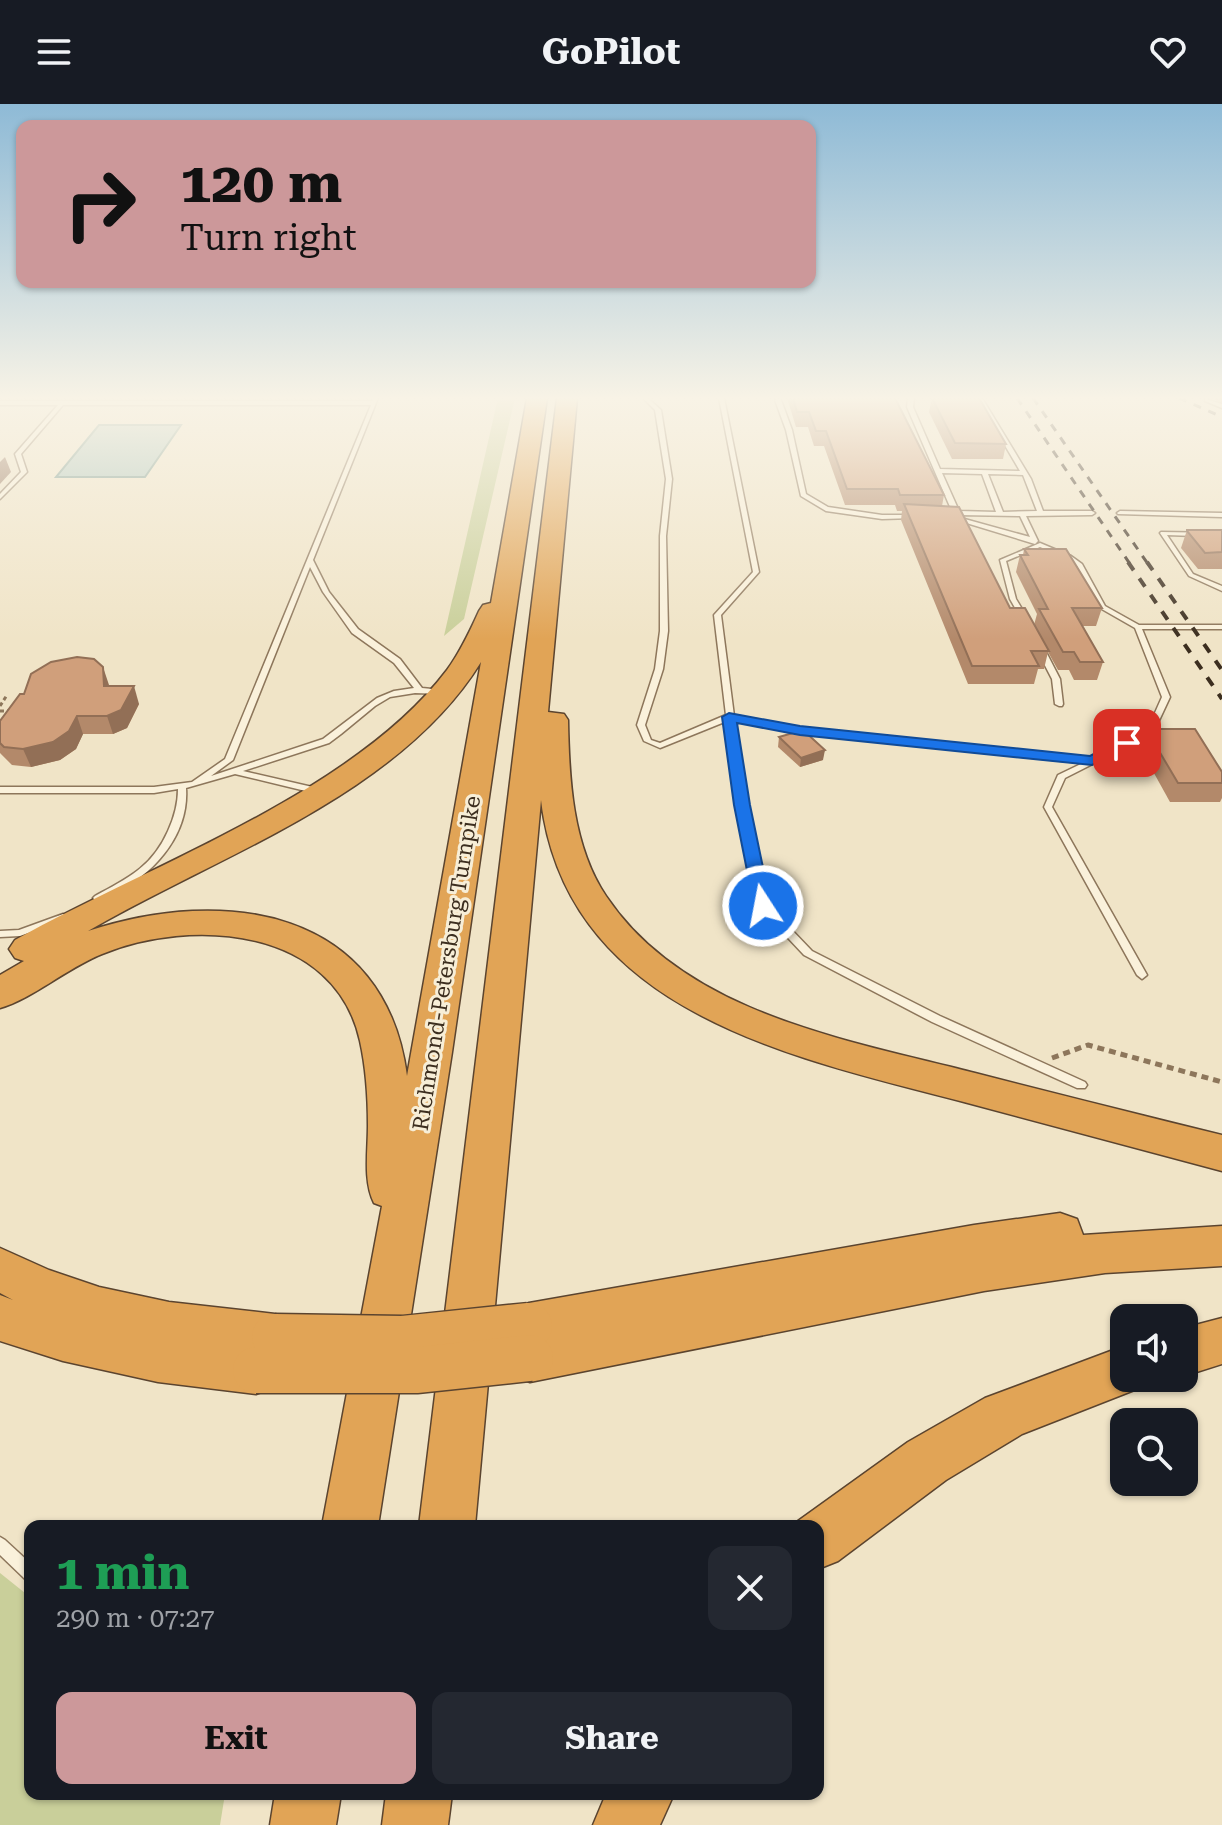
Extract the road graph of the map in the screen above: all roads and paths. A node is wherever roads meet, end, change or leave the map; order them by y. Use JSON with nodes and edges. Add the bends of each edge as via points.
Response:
{"nodes":[{"id":1,"x":18,"y":478,"type":"edge"},
{"id":2,"x":343,"y":478,"type":"edge"},
{"id":3,"x":524,"y":478,"type":"edge"},
{"id":4,"x":559,"y":478,"type":"edge"},
{"id":5,"x":669,"y":478,"type":"edge"},
{"id":6,"x":737,"y":478,"type":"edge"},
{"id":7,"x":799,"y":478,"type":"edge"},
{"id":8,"x":941,"y":478,"type":"edge"},
{"id":9,"x":986,"y":478,"type":"edge"},
{"id":10,"x":1026,"y":478,"type":"edge"},
{"id":11,"x":0,"y":497,"type":"edge"},
{"id":12,"x":1000,"y":513,"type":"junction"},
{"id":13,"x":1041,"y":513,"type":"junction"},
{"id":14,"x":1092,"y":513,"type":"dead end"},
{"id":15,"x":1120,"y":513,"type":"dead end"},
{"id":16,"x":1022,"y":514,"type":"junction"},
{"id":17,"x":957,"y":515,"type":"junction"},
{"id":18,"x":1222,"y":515,"type":"edge"},
{"id":19,"x":927,"y":517,"type":"edge"},
{"id":20,"x":943,"y":517,"type":"edge"},
{"id":21,"x":1222,"y":535,"type":"edge"},
{"id":22,"x":1037,"y":543,"type":"junction"},
{"id":23,"x":512,"y":556,"type":"junction"},
{"id":24,"x":310,"y":560,"type":"junction"},
{"id":25,"x":548,"y":589,"type":"junction"},
{"id":26,"x":1221,"y":590,"type":"edge"},
{"id":27,"x":1027,"y":625,"type":"edge"},
{"id":28,"x":1138,"y":627,"type":"junction"},
{"id":29,"x":1222,"y":627,"type":"edge"},
{"id":30,"x":1034,"y":639,"type":"edge"},
{"id":31,"x":431,"y":690,"type":"junction"},
{"id":32,"x":7,"y":695,"type":"dead end"},
{"id":33,"x":1059,"y":704,"type":"dead end"},
{"id":34,"x":0,"y":708,"type":"edge"},
{"id":35,"x":20,"y":711,"type":"edge"},
{"id":36,"x":729,"y":717,"type":"junction"},
{"id":37,"x":1092,"y":761,"type":"junction"},
{"id":38,"x":234,"y":771,"type":"junction"},
{"id":39,"x":194,"y":784,"type":"junction"},
{"id":40,"x":182,"y":786,"type":"junction"},
{"id":41,"x":0,"y":790,"type":"edge"},
{"id":42,"x":320,"y":791,"type":"junction"},
{"id":43,"x":0,"y":934,"type":"edge"},
{"id":44,"x":0,"y":967,"type":"edge"},
{"id":45,"x":1142,"y":975,"type":"dead end"},
{"id":46,"x":0,"y":994,"type":"edge"},
{"id":47,"x":1035,"y":1064,"type":"junction"},
{"id":48,"x":1222,"y":1082,"type":"edge"},
{"id":49,"x":1081,"y":1085,"type":"dead end"},
{"id":50,"x":1222,"y":1153,"type":"edge"},
{"id":51,"x":1222,"y":1221,"type":"edge"},
{"id":52,"x":1222,"y":1246,"type":"edge"},
{"id":53,"x":0,"y":1269,"type":"edge"},
{"id":54,"x":0,"y":1318,"type":"edge"},
{"id":55,"x":1222,"y":1341,"type":"edge"},
{"id":56,"x":530,"y":1342,"type":"junction"},
{"id":57,"x":1198,"y":1348,"type":"edge"},
{"id":58,"x":266,"y":1354,"type":"junction"},
{"id":59,"x":1110,"y":1375,"type":"edge"},
{"id":60,"x":351,"y":1520,"type":"edge"},
{"id":61,"x":351,"y":1520,"type":"edge"},
{"id":62,"x":448,"y":1520,"type":"edge"},
{"id":63,"x":824,"y":1537,"type":"edge"},
{"id":64,"x":0,"y":1545,"type":"edge"},
{"id":65,"x":24,"y":1568,"type":"edge"},
{"id":66,"x":307,"y":1800,"type":"edge"},
{"id":67,"x":418,"y":1800,"type":"edge"},
{"id":68,"x":638,"y":1800,"type":"edge"},
{"id":69,"x":303,"y":1825,"type":"edge"},
{"id":70,"x":415,"y":1825,"type":"edge"},
{"id":71,"x":626,"y":1825,"type":"edge"}],
"edges":[{"from":1,"to":11,"type":"lane"},
{"from":2,"to":24,"type":"lane"},
{"from":3,"to":23,"type":"highway","name":"Richmond-Petersburg Turnpike"},
{"from":4,"to":25,"type":"highway"},
{"from":5,"to":36,"type":"lane","via":[[663,536],[664,631],[659,669],[641,725],[648,741],[660,746]]},
{"from":6,"to":36,"type":"lane","via":[[756,572],[717,615]]},
{"from":7,"to":19,"type":"lane","via":[[803,495],[826,509]]},
{"from":8,"to":17,"type":"lane"},
{"from":9,"to":12,"type":"lane"},
{"from":10,"to":13,"type":"lane"},
{"from":12,"to":16,"type":"lane"},
{"from":12,"to":17,"type":"lane"},
{"from":13,"to":14,"type":"lane"},
{"from":13,"to":16,"type":"lane"},
{"from":15,"to":18,"type":"lane"},
{"from":16,"to":22,"type":"lane"},
{"from":17,"to":20,"type":"lane"},
{"from":17,"to":22,"type":"lane"},
{"from":21,"to":26,"type":"lane","via":[[1163,533],[1191,575]]},
{"from":22,"to":27,"type":"lane","via":[[1003,560],[1013,599]]},
{"from":22,"to":28,"type":"lane","via":[[1080,565],[1102,607]]},
{"from":23,"to":31,"type":"highway","via":[[480,638]]},
{"from":23,"to":60,"type":"highway","name":"Richmond-Petersburg Turnpike"},
{"from":24,"to":31,"type":"lane","via":[[355,631]]},
{"from":24,"to":39,"type":"lane","via":[[229,760]]},
{"from":25,"to":50,"type":"highway","via":[[560,828],[592,903],[636,954],[712,1005],[787,1038]]},
{"from":25,"to":62,"type":"highway"},
{"from":28,"to":29,"type":"lane"},
{"from":28,"to":37,"type":"lane","via":[[1166,697],[1153,725]]},
{"from":30,"to":33,"type":"lane","via":[[1056,679]]},
{"from":31,"to":38,"type":"lane","via":[[374,702],[326,741]]},
{"from":31,"to":42,"type":"highway","via":[[383,748]]},
{"from":32,"to":34,"type":"path"},
{"from":34,"to":35,"type":"path"},
{"from":36,"to":37,"type":"lane","via":[[800,731]]},
{"from":36,"to":47,"type":"lane","via":[[763,906],[808,953]]},
{"from":37,"to":45,"type":"lane","via":[[1061,777],[1048,807]]},
{"from":38,"to":39,"type":"lane"},
{"from":38,"to":42,"type":"lane"},
{"from":39,"to":40,"type":"lane"},
{"from":40,"to":41,"type":"lane"},
{"from":40,"to":43,"type":"lane","via":[[184,802],[162,855],[141,874],[67,915],[20,933]]},
{"from":42,"to":44,"type":"highway"},
{"from":46,"to":61,"type":"highway","via":[[100,940],[190,923],[262,929],[314,948],[344,970],[366,1000],[386,1079],[389,1197],[374,1363]]},
{"from":47,"to":48,"type":"path","via":[[1088,1045]]},
{"from":47,"to":49,"type":"lane"},
{"from":51,"to":56,"type":"highway","via":[[1112,1225],[974,1245]]},
{"from":52,"to":56,"type":"highway","via":[[1105,1252]]},
{"from":53,"to":58,"type":"highway","via":[[63,1299],[214,1332]]},
{"from":54,"to":58,"type":"highway","via":[[45,1335],[137,1357]]},
{"from":55,"to":57,"type":"highway"},
{"from":56,"to":58,"type":"highway","bridge":true,"via":[[418,1370]]},
{"from":59,"to":63,"type":"highway","via":[[1004,1416],[927,1461]]},
{"from":64,"to":65,"type":"lane"},
{"from":66,"to":69,"type":"highway"},
{"from":67,"to":70,"type":"highway"},
{"from":68,"to":71,"type":"highway"}]}
